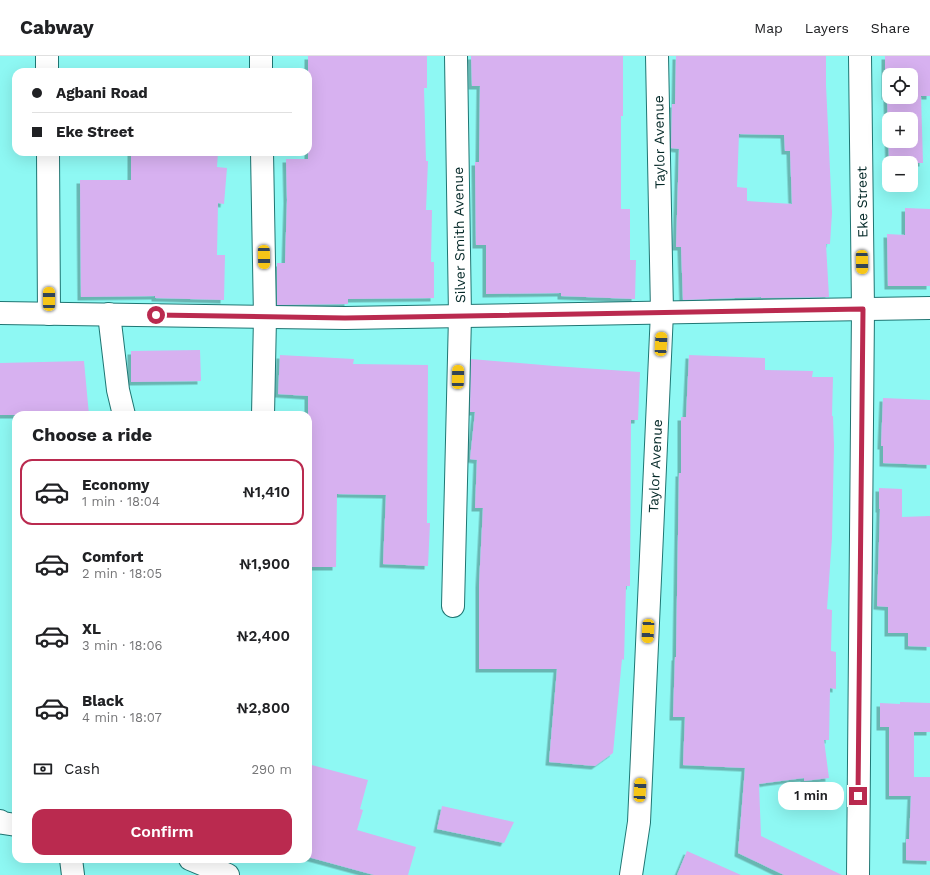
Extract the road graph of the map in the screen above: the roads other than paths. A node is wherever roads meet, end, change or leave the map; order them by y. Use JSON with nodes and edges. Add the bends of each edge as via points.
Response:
{"nodes":[{"id":1,"x":47,"y":56,"type":"edge"},
{"id":2,"x":261,"y":56,"type":"edge"},
{"id":3,"x":456,"y":56,"type":"edge"},
{"id":4,"x":657,"y":56,"type":"edge"},
{"id":5,"x":860,"y":56,"type":"edge"},
{"id":6,"x":47,"y":68,"type":"edge"},
{"id":7,"x":261,"y":68,"type":"edge"},
{"id":8,"x":48,"y":156,"type":"edge"},
{"id":9,"x":262,"y":156,"type":"edge"},
{"id":10,"x":930,"y":308,"type":"edge"},
{"id":11,"x":863,"y":309,"type":"junction"},
{"id":12,"x":662,"y":312,"type":"junction"},
{"id":13,"x":0,"y":313,"type":"edge"},
{"id":14,"x":49,"y":314,"type":"junction"},
{"id":15,"x":109,"y":314,"type":"junction"},
{"id":16,"x":460,"y":316,"type":"junction"},
{"id":17,"x":265,"y":317,"type":"junction"},
{"id":18,"x":123,"y":411,"type":"edge"},
{"id":19,"x":263,"y":411,"type":"edge"},
{"id":20,"x":453,"y":606,"type":"dead end"},
{"id":21,"x":0,"y":821,"type":"edge"},
{"id":22,"x":12,"y":824,"type":"edge"},
{"id":23,"x":72,"y":863,"type":"edge"},
{"id":24,"x":200,"y":863,"type":"edge"},
{"id":25,"x":73,"y":875,"type":"edge"},
{"id":26,"x":228,"y":875,"type":"edge"},
{"id":27,"x":631,"y":875,"type":"edge"},
{"id":28,"x":858,"y":875,"type":"edge"}],
"edges":[{"from":1,"to":6,"type":"street"},
{"from":2,"to":7,"type":"street"},
{"from":3,"to":16,"type":"street","name":"Silver Smith Avenue"},
{"from":4,"to":12,"type":"street","name":"Taylor Avenue"},
{"from":5,"to":11,"type":"street","name":"Eke Street"},
{"from":8,"to":14,"type":"street"},
{"from":9,"to":17,"type":"street"},
{"from":10,"to":11,"type":"street"},
{"from":11,"to":12,"type":"street"},
{"from":11,"to":28,"type":"street","name":"Eke Street"},
{"from":12,"to":16,"type":"street"},
{"from":12,"to":27,"type":"street","name":"Taylor Avenue","via":[[639,822]]},
{"from":13,"to":14,"type":"street"},
{"from":14,"to":15,"type":"street"},
{"from":15,"to":17,"type":"street"},
{"from":15,"to":18,"type":"street"},
{"from":16,"to":17,"type":"street"},
{"from":16,"to":20,"type":"street","name":"Silver Smith Avenue"},
{"from":17,"to":19,"type":"street"},
{"from":21,"to":22,"type":"street"},
{"from":23,"to":25,"type":"street"},
{"from":24,"to":26,"type":"street"}]}
